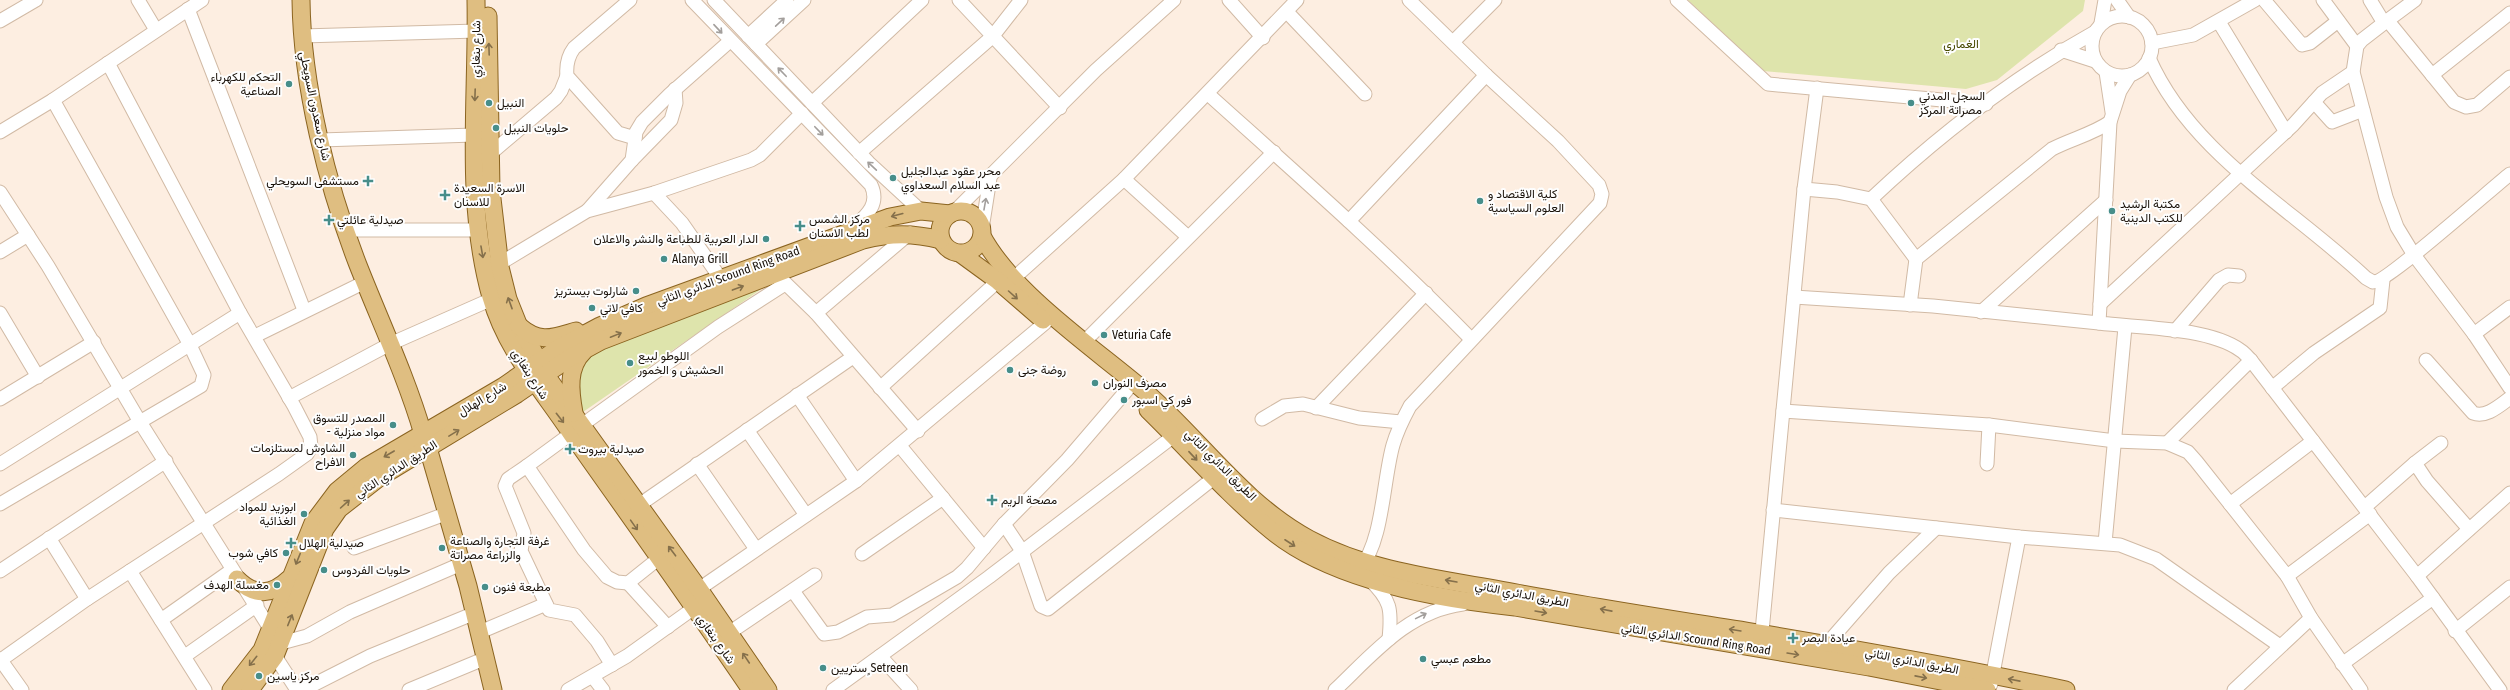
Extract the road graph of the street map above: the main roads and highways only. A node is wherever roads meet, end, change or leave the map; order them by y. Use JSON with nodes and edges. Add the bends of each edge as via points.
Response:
{"nodes":[{"id":1,"x":301,"y":0,"type":"edge"},
{"id":2,"x":476,"y":0,"type":"edge"},
{"id":3,"x":487,"y":0,"type":"edge"},
{"id":4,"x":952,"y":213,"type":"junction"},
{"id":5,"x":982,"y":233,"type":"junction"},
{"id":6,"x":941,"y":240,"type":"junction"},
{"id":7,"x":961,"y":254,"type":"junction"},
{"id":8,"x":777,"y":273,"type":"junction"},
{"id":9,"x":1006,"y":280,"type":"junction"},
{"id":10,"x":1052,"y":322,"type":"junction"},
{"id":11,"x":518,"y":324,"type":"junction"},
{"id":12,"x":600,"y":326,"type":"junction"},
{"id":13,"x":589,"y":347,"type":"junction"},
{"id":14,"x":536,"y":373,"type":"junction"},
{"id":15,"x":576,"y":423,"type":"junction"},
{"id":16,"x":425,"y":441,"type":"junction"},
{"id":17,"x":1363,"y":572,"type":"junction"},
{"id":18,"x":235,"y":574,"type":"road end"},
{"id":19,"x":290,"y":579,"type":"junction"},
{"id":20,"x":1406,"y":588,"type":"joint"},
{"id":21,"x":1516,"y":600,"type":"junction"},
{"id":22,"x":1762,"y":641,"type":"junction"},
{"id":23,"x":275,"y":643,"type":"junction"},
{"id":24,"x":1990,"y":685,"type":"edge"},
{"id":25,"x":230,"y":690,"type":"edge"},
{"id":26,"x":250,"y":690,"type":"edge"},
{"id":27,"x":494,"y":690,"type":"edge"},
{"id":28,"x":751,"y":690,"type":"edge"},
{"id":29,"x":768,"y":690,"type":"edge"},
{"id":30,"x":2066,"y":690,"type":"edge"}],
"edges":[{"from":1,"to":16,"type":"main road","name":"شارع سعدون السويحلي","via":[[304,63],[321,140],[346,230]]},
{"from":2,"to":14,"type":"main road","name":"شارع بنغازي","one_way":true,"via":[[474,135],[478,230],[492,298],[508,338]]},
{"from":11,"to":3,"type":"main road","name":"شارع بنغازي","one_way":true,"via":[[499,264],[490,154]]},
{"from":4,"to":5,"type":"main road","via":[[960,211],[972,214],[977,218]]},
{"from":4,"to":6,"type":"main road","via":[[941,226]]},
{"from":4,"to":8,"type":"main road","name":"الدائري الثاني Scound Ring Road","one_way":true,"via":[[921,212],[890,217],[849,232]]},
{"from":5,"to":7,"type":"main road","via":[[974,248]]},
{"from":5,"to":9,"type":"main road"},
{"from":6,"to":7,"type":"main road","via":[[951,251]]},
{"from":6,"to":8,"type":"main road","name":"الدائري الثاني Scound Ring Road","via":[[910,233],[896,233],[863,240]]},
{"from":7,"to":9,"type":"main road"},
{"from":8,"to":12,"type":"main road","name":"الدائري الثاني Scound Ring Road","via":[[721,279]]},
{"from":13,"to":8,"type":"main road","name":"الدائري الثاني Scound Ring Road","one_way":true},
{"from":9,"to":10,"type":"main road"},
{"from":10,"to":17,"type":"main road","name":"الطريق الدائري الثاني","via":[[1084,341],[1176,420],[1249,495],[1279,520],[1341,555]]},
{"from":10,"to":17,"type":"main road","name":"الطريق الدائري الثاني","one_way":true,"via":[[1127,390],[1272,531],[1298,548]]},
{"from":11,"to":12,"type":"main road","via":[[528,334],[543,339]]},
{"from":11,"to":14,"type":"main road","name":"شارع بنغازي"},
{"from":12,"to":14,"type":"main road","name":"الدائري الثاني Scound Ring Road","via":[[557,349]]},
{"from":13,"to":14,"type":"main road","name":"الدائري الثاني Scound Ring Road"},
{"from":13,"to":15,"type":"main road","via":[[579,356],[572,371]]},
{"from":14,"to":15,"type":"main road","name":"شارع بنغازي"},
{"from":14,"to":16,"type":"main road","name":"الطريق الدائري الثاني"},
{"from":15,"to":28,"type":"main road","name":"شارع بنغازي","one_way":true,"via":[[658,559]]},
{"from":29,"to":15,"type":"main road","name":"شارع بنغازي","one_way":true,"via":[[699,589]]},
{"from":16,"to":19,"type":"main road","one_way":true,"via":[[366,467],[346,481],[327,501],[313,523]]},
{"from":23,"to":16,"type":"main road","name":"الطريق الدائري الثاني","one_way":true,"via":[[325,529],[339,509]]},
{"from":16,"to":27,"type":"main road","via":[[448,513]]},
{"from":17,"to":20,"type":"main road","name":"الطريق الدائري الثاني"},
{"from":21,"to":17,"type":"main road","name":"الطريق الدائري الثاني","one_way":true},
{"from":18,"to":19,"type":"main road","via":[[244,586],[254,591],[268,592],[280,588]]},
{"from":19,"to":23,"type":"main road"},
{"from":20,"to":21,"type":"main road","name":"الدائري الثاني Scound Ring Road","via":[[1472,603]]},
{"from":21,"to":22,"type":"main road","name":"الدائري الثاني Scound Ring Road"},
{"from":22,"to":24,"type":"main road","name":"الدائري الثاني Scound Ring Road","one_way":true},
{"from":22,"to":24,"type":"main road","name":"الطريق الدائري الثاني","via":[[1826,645]]},
{"from":23,"to":25,"type":"main road","name":"الطريق الدائري الثاني","one_way":true,"via":[[262,650]]},
{"from":23,"to":26,"type":"main road","name":"الطريق الدائري الثاني"},
{"from":30,"to":24,"type":"main road","name":"الطريق الدائري الثاني","one_way":true}]}
